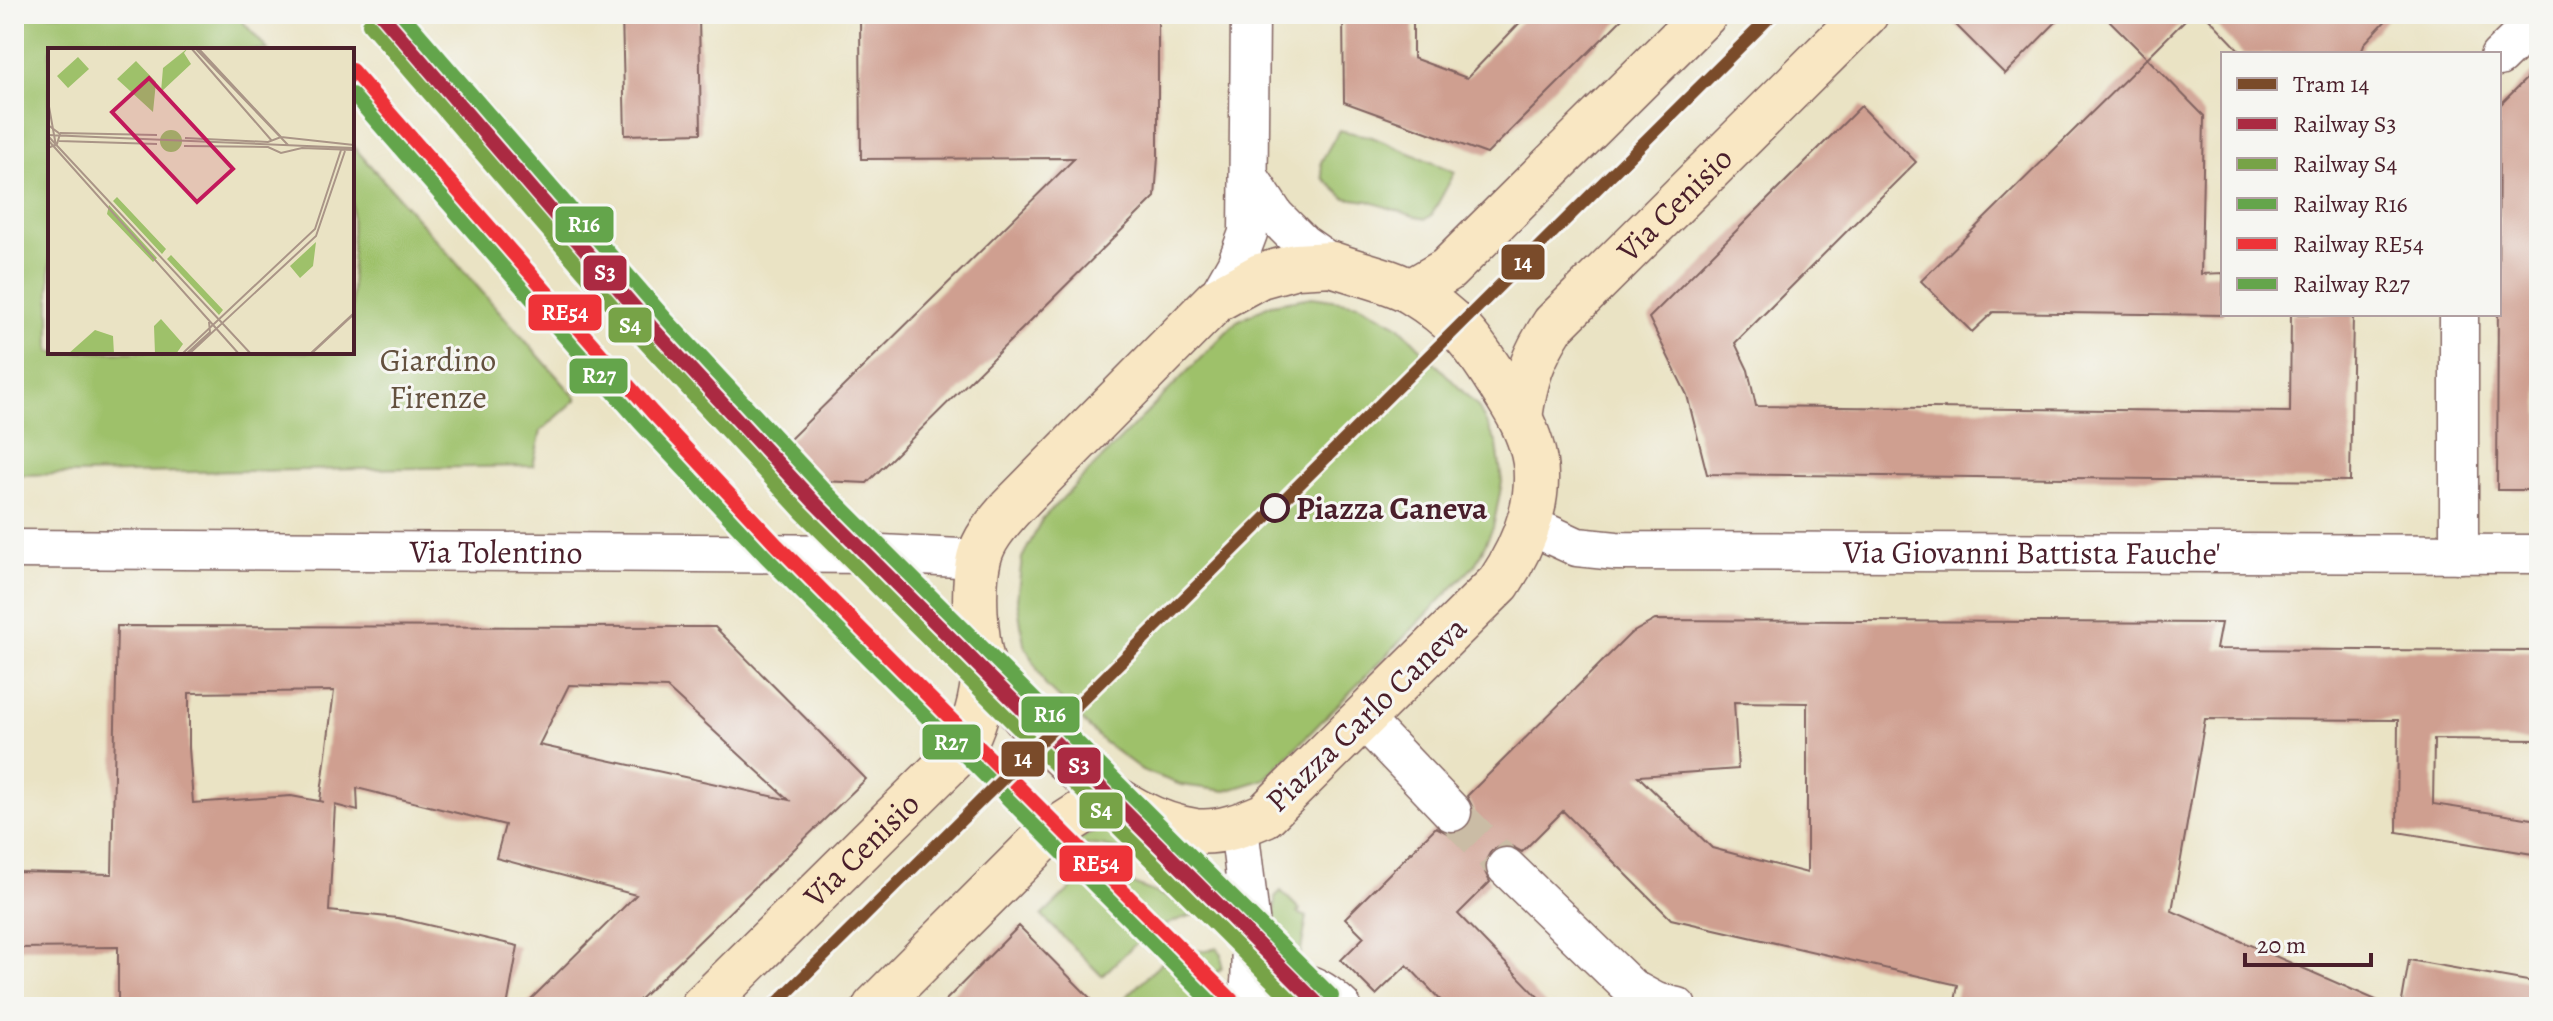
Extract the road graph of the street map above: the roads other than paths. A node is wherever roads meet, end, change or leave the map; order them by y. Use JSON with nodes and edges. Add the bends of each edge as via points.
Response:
{"nodes":[{"id":1,"x":1250,"y":14,"type":"edge"},
{"id":2,"x":1705,"y":14,"type":"edge"},
{"id":3,"x":1866,"y":14,"type":"edge"},
{"id":4,"x":2539,"y":18,"type":"edge"},
{"id":5,"x":2501,"y":55,"type":"edge"},
{"id":6,"x":1250,"y":178,"type":"junction"},
{"id":7,"x":1332,"y":264,"type":"junction"},
{"id":8,"x":1411,"y":291,"type":"junction"},
{"id":9,"x":1216,"y":300,"type":"junction"},
{"id":10,"x":2459,"y":316,"type":"edge"},
{"id":11,"x":1520,"y":417,"type":"junction"},
{"id":12,"x":1529,"y":525,"type":"junction"},
{"id":13,"x":14,"y":549,"type":"edge"},
{"id":14,"x":2459,"y":554,"type":"junction"},
{"id":15,"x":2539,"y":554,"type":"edge"},
{"id":16,"x":979,"y":559,"type":"junction"},
{"id":17,"x":984,"y":670,"type":"junction"},
{"id":18,"x":1363,"y":719,"type":"junction"},
{"id":19,"x":1121,"y":802,"type":"junction"},
{"id":20,"x":1452,"y":812,"type":"tunnel mouth"},
{"id":21,"x":1239,"y":827,"type":"junction"},
{"id":22,"x":1506,"y":867,"type":"tunnel mouth"},
{"id":23,"x":1250,"y":995,"type":"edge"},
{"id":24,"x":702,"y":1007,"type":"edge"},
{"id":25,"x":875,"y":1007,"type":"edge"},
{"id":26,"x":1342,"y":1007,"type":"edge"},
{"id":27,"x":1677,"y":1007,"type":"edge"}],
"edges":[{"from":1,"to":6,"type":"street"},
{"from":2,"to":8,"type":"main road","via":[[1447,270]]},
{"from":3,"to":11,"type":"main road","name":"Via Cenisio","via":[[1554,324],[1526,378]]},
{"from":4,"to":5,"type":"street"},
{"from":6,"to":7,"type":"street","name":"Piazza Carlo Caneva","via":[[1275,216]]},
{"from":6,"to":9,"type":"street","name":"Piazza Carlo Caneva","via":[[1248,233]]},
{"from":7,"to":8,"type":"main road","name":"Piazza Carlo Caneva"},
{"from":7,"to":9,"type":"main road","name":"Piazza Carlo Caneva","via":[[1260,276]]},
{"from":8,"to":11,"type":"main road","name":"Piazza Carlo Caneva","via":[[1472,340]]},
{"from":9,"to":16,"type":"main road","name":"Piazza Carlo Caneva","via":[[1011,508],[990,532]]},
{"from":10,"to":14,"type":"street"},
{"from":11,"to":12,"type":"main road","name":"Piazza Carlo Caneva","via":[[1532,447],[1536,481]]},
{"from":12,"to":14,"type":"street","name":"Via Giovanni Battista Fauche'","via":[[1577,547],[1616,551]]},
{"from":12,"to":18,"type":"main road","name":"Piazza Carlo Caneva","via":[[1518,555],[1499,583]]},
{"from":13,"to":16,"type":"street","name":"Via Tolentino"},
{"from":14,"to":15,"type":"street","name":"Via Giovanni Battista Fauche'"},
{"from":16,"to":17,"type":"main road","name":"Piazza Carlo Caneva","via":[[976,597]]},
{"from":17,"to":19,"type":"main road","name":"Piazza Carlo Caneva","via":[[1057,753]]},
{"from":17,"to":24,"type":"main road","name":"Via Cenisio","via":[[974,727],[960,752]]},
{"from":18,"to":20,"type":"street"},
{"from":18,"to":21,"type":"main road","name":"Piazza Carlo Caneva","via":[[1265,815]]},
{"from":19,"to":21,"type":"main road","name":"Piazza Carlo Caneva","via":[[1197,832]]},
{"from":19,"to":25,"type":"main road","via":[[1083,812],[1046,836]]},
{"from":21,"to":23,"type":"street","via":[[1251,927]]},
{"from":22,"to":27,"type":"street","via":[[1632,989]]},
{"from":23,"to":26,"type":"street","via":[[1301,980]]}]}
